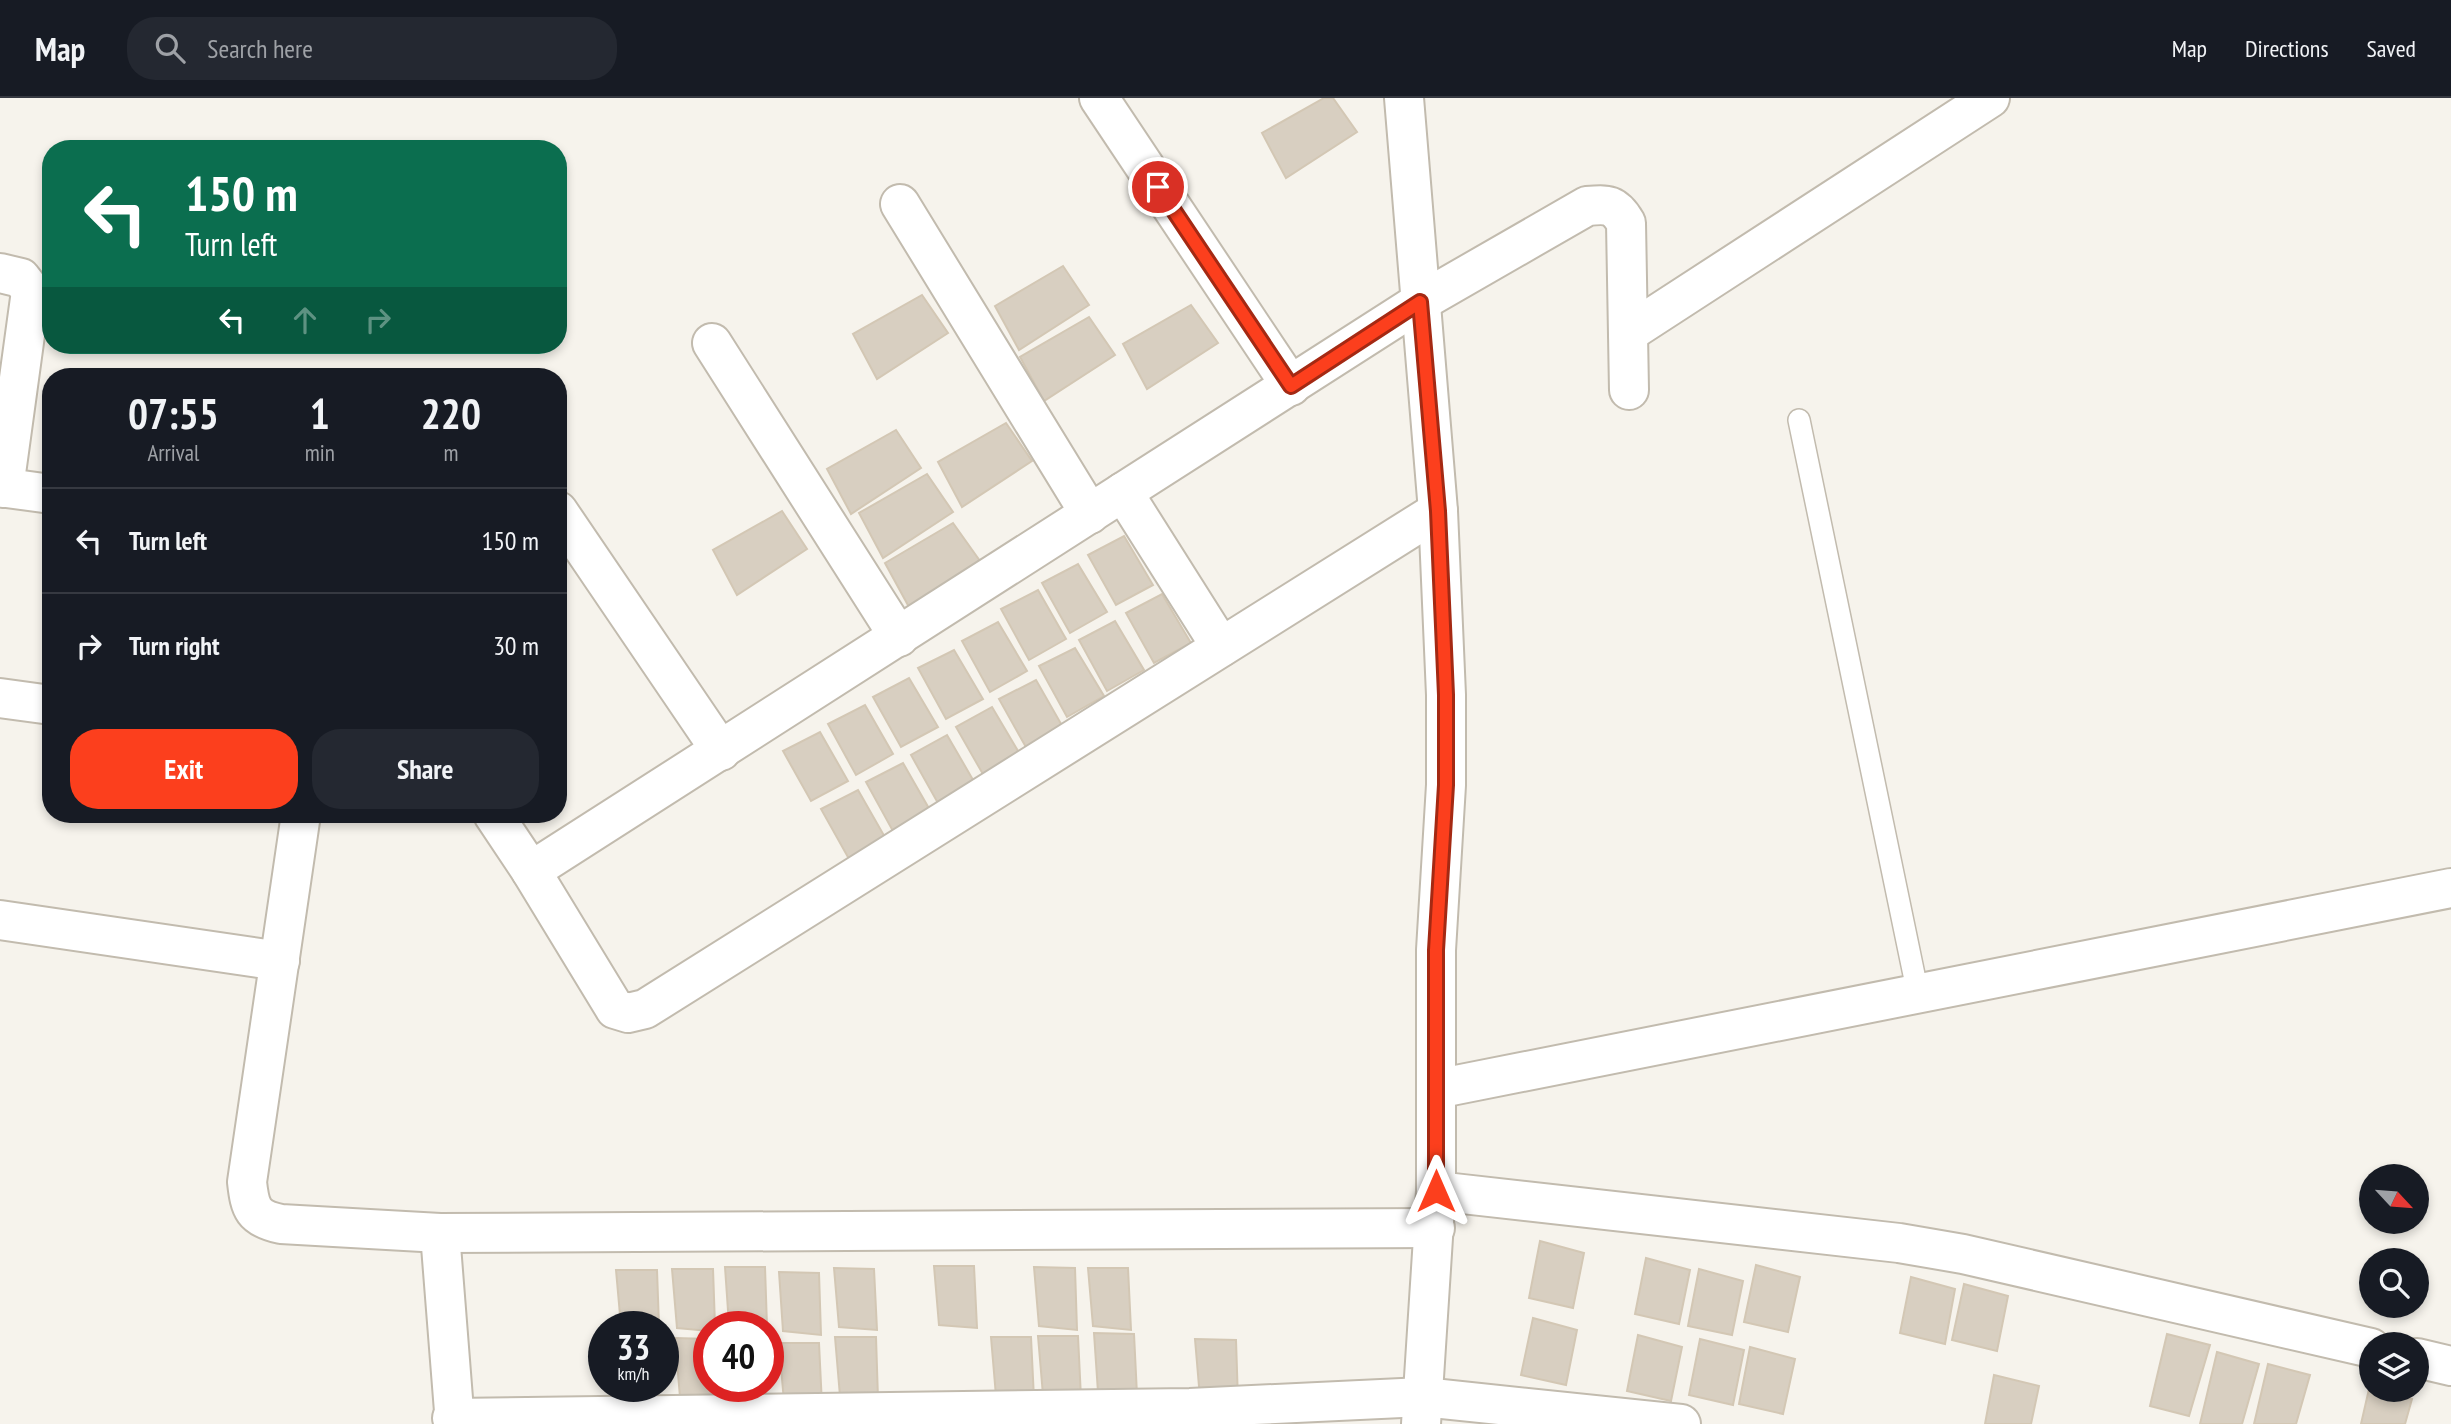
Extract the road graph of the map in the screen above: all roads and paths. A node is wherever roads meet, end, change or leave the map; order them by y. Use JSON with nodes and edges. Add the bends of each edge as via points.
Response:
{"nodes":[{"id":1,"x":1099,"y":98,"type":"edge"},
{"id":2,"x":1404,"y":98,"type":"edge"},
{"id":3,"x":1990,"y":98,"type":"edge"},
{"id":4,"x":900,"y":204,"type":"dead end"},
{"id":5,"x":0,"y":273,"type":"edge"},
{"id":6,"x":1420,"y":302,"type":"junction"},
{"id":7,"x":1628,"y":333,"type":"junction"},
{"id":8,"x":712,"y":343,"type":"dead end"},
{"id":9,"x":1291,"y":386,"type":"junction"},
{"id":10,"x":1629,"y":390,"type":"dead end"},
{"id":11,"x":1799,"y":420,"type":"dead end"},
{"id":12,"x":2,"y":487,"type":"edge"},
{"id":13,"x":1124,"y":492,"type":"junction"},
{"id":14,"x":42,"y":493,"type":"edge"},
{"id":15,"x":1438,"y":511,"type":"junction"},
{"id":16,"x":1090,"y":514,"type":"junction"},
{"id":17,"x":567,"y":524,"type":"edge"},
{"id":18,"x":899,"y":637,"type":"junction"},
{"id":19,"x":1221,"y":647,"type":"junction"},
{"id":20,"x":0,"y":698,"type":"edge"},
{"id":21,"x":42,"y":704,"type":"edge"},
{"id":22,"x":721,"y":751,"type":"junction"},
{"id":23,"x":300,"y":823,"type":"edge"},
{"id":24,"x":499,"y":823,"type":"edge"},
{"id":25,"x":531,"y":871,"type":"junction"},
{"id":26,"x":2451,"y":888,"type":"edge"},
{"id":27,"x":0,"y":920,"type":"edge"},
{"id":28,"x":280,"y":961,"type":"junction"},
{"id":29,"x":1919,"y":994,"type":"junction"},
{"id":30,"x":1436,"y":1089,"type":"junction"},
{"id":31,"x":1435,"y":1209,"type":"junction"},
{"id":32,"x":440,"y":1233,"type":"junction"},
{"id":33,"x":2359,"y":1345,"type":"edge"},
{"id":34,"x":2429,"y":1361,"type":"edge"},
{"id":35,"x":2451,"y":1366,"type":"edge"},
{"id":36,"x":1422,"y":1411,"type":"edge"},
{"id":37,"x":454,"y":1421,"type":"edge"},
{"id":38,"x":1681,"y":1424,"type":"edge"}],
"edges":[{"from":1,"to":9,"type":"street"},
{"from":2,"to":6,"type":"street"},
{"from":3,"to":7,"type":"street"},
{"from":4,"to":16,"type":"street"},
{"from":5,"to":12,"type":"street","via":[[20,278],[31,291]]},
{"from":6,"to":7,"type":"street","via":[[1587,206],[1607,204],[1618,208],[1626,223]]},
{"from":6,"to":9,"type":"street"},
{"from":6,"to":15,"type":"street"},
{"from":7,"to":10,"type":"street"},
{"from":8,"to":18,"type":"street"},
{"from":9,"to":13,"type":"street"},
{"from":11,"to":29,"type":"lane"},
{"from":12,"to":14,"type":"street"},
{"from":13,"to":16,"type":"street"},
{"from":13,"to":19,"type":"street"},
{"from":15,"to":19,"type":"street"},
{"from":15,"to":30,"type":"street","via":[[1446,785],[1436,950]]},
{"from":16,"to":18,"type":"street"},
{"from":17,"to":22,"type":"street"},
{"from":18,"to":22,"type":"street"},
{"from":19,"to":25,"type":"street","via":[[645,1009],[628,1013],[615,1009]]},
{"from":20,"to":21,"type":"street"},
{"from":22,"to":25,"type":"street"},
{"from":23,"to":28,"type":"street"},
{"from":24,"to":25,"type":"street"},
{"from":26,"to":29,"type":"street"},
{"from":27,"to":28,"type":"street"},
{"from":28,"to":32,"type":"street","via":[[247,1182],[250,1204],[262,1220],[281,1224]]},
{"from":29,"to":30,"type":"street"},
{"from":30,"to":31,"type":"street"},
{"from":31,"to":32,"type":"street"},
{"from":31,"to":33,"type":"street","via":[[1899,1243]]},
{"from":31,"to":36,"type":"street"},
{"from":32,"to":37,"type":"street"},
{"from":34,"to":35,"type":"street"},
{"from":36,"to":37,"type":"street","via":[[1190,1408]]},
{"from":36,"to":38,"type":"street"}]}
